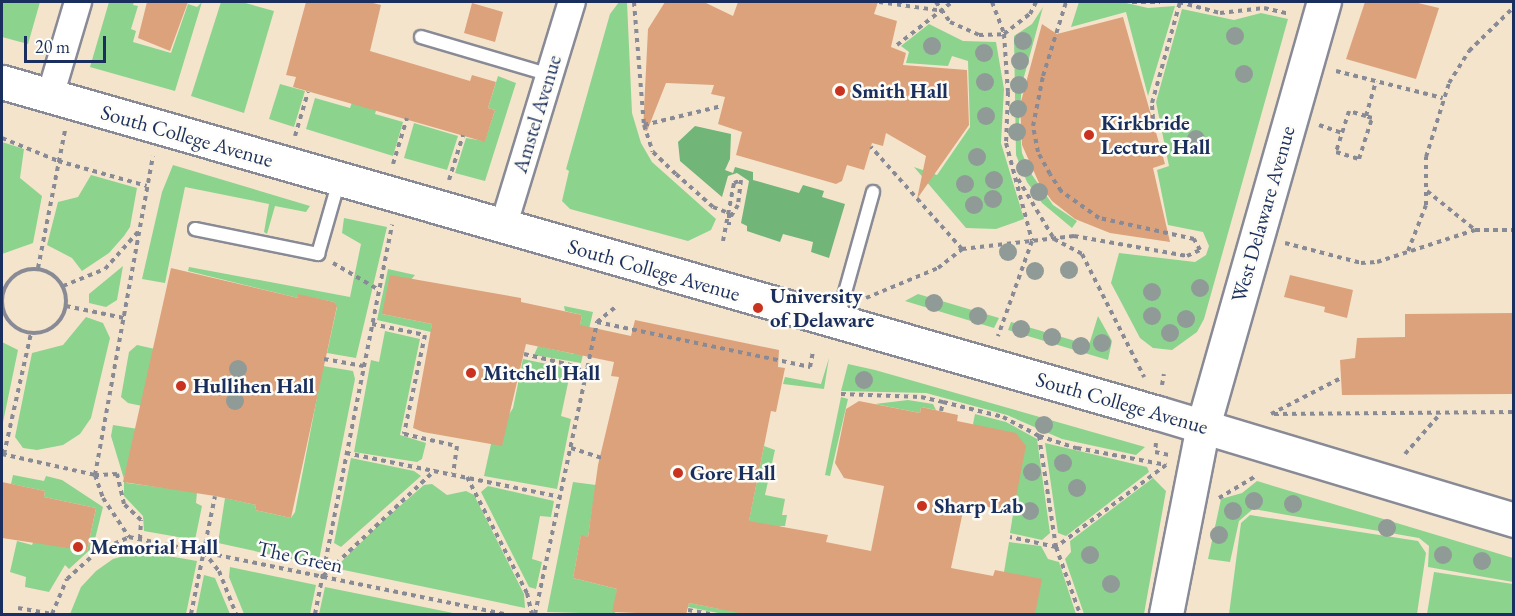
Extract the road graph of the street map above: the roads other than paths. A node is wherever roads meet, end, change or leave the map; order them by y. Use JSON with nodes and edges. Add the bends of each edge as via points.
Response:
{"nodes":[{"id":1,"x":78,"y":2,"type":"edge"},
{"id":2,"x":572,"y":2,"type":"edge"},
{"id":3,"x":1324,"y":2,"type":"edge"},
{"id":4,"x":421,"y":37,"type":"dead end"},
{"id":5,"x":550,"y":75,"type":"junction"},
{"id":6,"x":2,"y":82,"type":"edge"},
{"id":7,"x":50,"y":96,"type":"junction"},
{"id":8,"x":339,"y":180,"type":"junction"},
{"id":9,"x":873,"y":192,"type":"dead end"},
{"id":10,"x":503,"y":227,"type":"junction"},
{"id":11,"x":195,"y":229,"type":"dead end"},
{"id":12,"x":837,"y":322,"type":"junction"},
{"id":13,"x":1203,"y":426,"type":"junction"},
{"id":14,"x":1514,"y":520,"type":"edge"},
{"id":15,"x":1166,"y":615,"type":"edge"}],
"edges":[{"from":1,"to":7,"type":"street"},
{"from":2,"to":5,"type":"street","name":"Amstel Avenue"},
{"from":3,"to":13,"type":"main road","name":"West Delaware Avenue"},
{"from":4,"to":5,"type":"lane"},
{"from":5,"to":10,"type":"street","name":"Amstel Avenue"},
{"from":6,"to":7,"type":"main road","name":"South College Avenue"},
{"from":7,"to":8,"type":"main road","name":"South College Avenue"},
{"from":8,"to":10,"type":"main road","name":"South College Avenue"},
{"from":8,"to":11,"type":"lane","via":[[318,254]]},
{"from":9,"to":12,"type":"lane"},
{"from":10,"to":12,"type":"main road","name":"South College Avenue"},
{"from":12,"to":13,"type":"main road","name":"South College Avenue"},
{"from":13,"to":14,"type":"main road","name":"South College Avenue"},
{"from":13,"to":15,"type":"main road","name":"West Delaware Avenue"}]}
